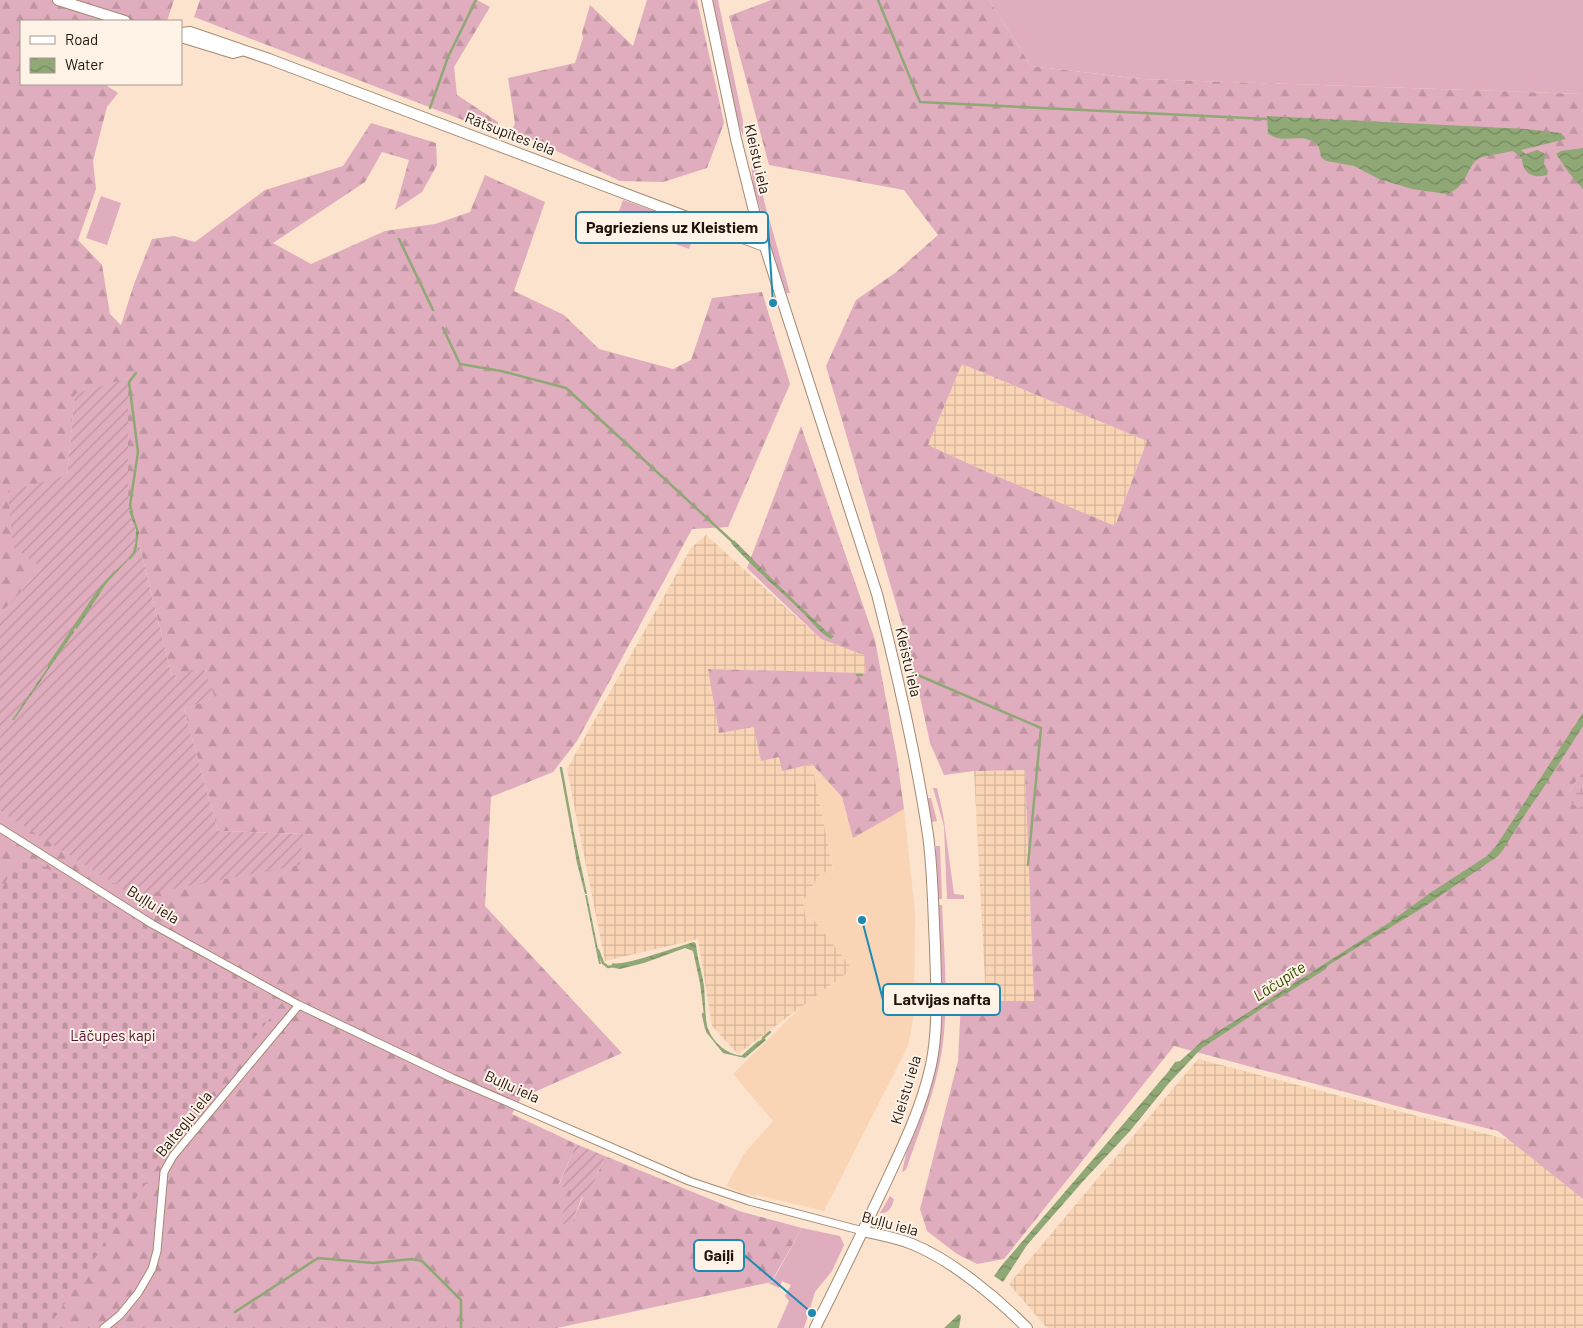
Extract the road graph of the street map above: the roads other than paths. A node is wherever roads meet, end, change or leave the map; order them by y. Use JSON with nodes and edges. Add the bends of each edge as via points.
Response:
{"nodes":[{"id":1,"x":58,"y":0,"type":"edge"},
{"id":2,"x":707,"y":0,"type":"edge"},
{"id":3,"x":122,"y":20,"type":"edge"},
{"id":4,"x":182,"y":35,"type":"edge"},
{"id":5,"x":764,"y":246,"type":"junction"},
{"id":6,"x":0,"y":828,"type":"edge"},
{"id":7,"x":299,"y":1004,"type":"junction"},
{"id":8,"x":863,"y":1231,"type":"junction"},
{"id":9,"x":104,"y":1328,"type":"edge"},
{"id":10,"x":816,"y":1328,"type":"edge"},
{"id":11,"x":1027,"y":1328,"type":"edge"}],
"edges":[{"from":1,"to":3,"type":"main road"},
{"from":2,"to":5,"type":"main road","name":"Kleistu iela","via":[[748,190]]},
{"from":4,"to":5,"type":"main road","name":"Rātsupītes iela","via":[[190,32],[245,51]]},
{"from":5,"to":8,"type":"main road","name":"Kleistu iela","via":[[877,594],[914,760],[929,845],[936,965],[936,1027],[931,1063],[914,1118]]},
{"from":6,"to":7,"type":"street","name":"Buļļu iela","via":[[152,924]]},
{"from":7,"to":8,"type":"street","name":"Buļļu iela","via":[[452,1078],[689,1181],[749,1201]]},
{"from":7,"to":9,"type":"street","name":"Baltegļu iela","via":[[173,1156],[164,1172],[157,1251],[152,1269],[138,1293]]},
{"from":8,"to":10,"type":"main road","name":"Kleistu iela"},
{"from":8,"to":11,"type":"main road","name":"Buļļu iela","via":[[911,1243],[945,1260],[1013,1313]]}]}
